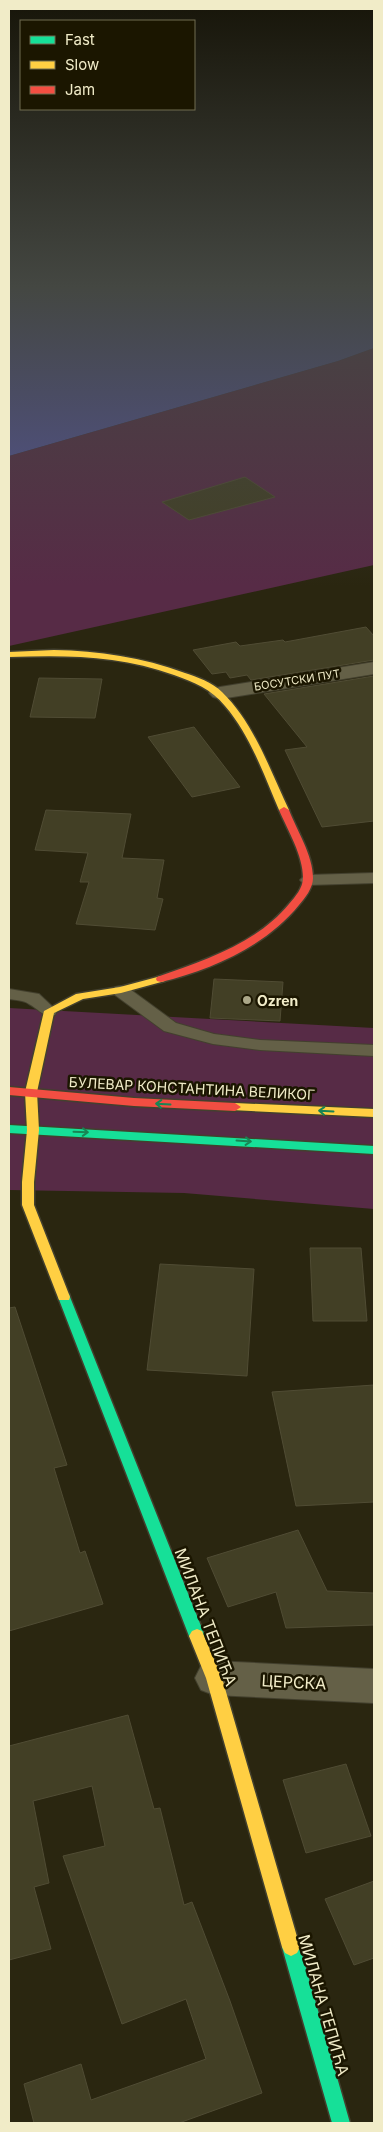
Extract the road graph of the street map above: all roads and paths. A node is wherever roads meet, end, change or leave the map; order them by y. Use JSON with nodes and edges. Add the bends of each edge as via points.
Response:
{"nodes":[{"id":1,"x":9,"y":655,"type":"edge"},
{"id":2,"x":374,"y":668,"type":"edge"},
{"id":3,"x":220,"y":693,"type":"junction"},
{"id":4,"x":374,"y":878,"type":"edge"},
{"id":5,"x":308,"y":880,"type":"junction"},
{"id":6,"x":121,"y":990,"type":"junction"},
{"id":7,"x":9,"y":994,"type":"edge"},
{"id":8,"x":49,"y":1011,"type":"junction"},
{"id":9,"x":374,"y":1051,"type":"edge"},
{"id":10,"x":9,"y":1091,"type":"edge"},
{"id":11,"x":32,"y":1092,"type":"junction"},
{"id":12,"x":374,"y":1113,"type":"edge"},
{"id":13,"x":9,"y":1129,"type":"edge"},
{"id":14,"x":33,"y":1130,"type":"junction"},
{"id":15,"x":374,"y":1150,"type":"edge"},
{"id":16,"x":214,"y":1678,"type":"junction"},
{"id":17,"x":374,"y":1686,"type":"edge"},
{"id":18,"x":341,"y":2123,"type":"edge"}],
"edges":[{"from":1,"to":3,"type":"street","via":[[87,652],[131,659],[169,670]]},
{"from":2,"to":3,"type":"street","name":"БОСУТСКИ ПУТ"},
{"from":3,"to":5,"type":"street","via":[[251,740],[298,841]]},
{"from":4,"to":5,"type":"lane"},
{"from":5,"to":6,"type":"street","via":[[304,893],[285,916],[253,940],[213,959]]},
{"from":6,"to":8,"type":"street","via":[[81,996]]},
{"from":6,"to":9,"type":"lane","via":[[170,1026],[213,1039]]},
{"from":7,"to":8,"type":"lane","via":[[33,998]]},
{"from":8,"to":11,"type":"street","name":"МИЛАНА ТЕПИЋА"},
{"from":10,"to":11,"type":"street","name":"БУЛЕВАР КОНСТАНТИНА ВЕЛИКОГ"},
{"from":12,"to":11,"type":"street","name":"БУЛЕВАР КОНСТАНТИНА ВЕЛИКОГ","one_way":true,"via":[[134,1102]]},
{"from":11,"to":14,"type":"street","name":"МИЛАНА ТЕПИЋА"},
{"from":13,"to":14,"type":"street"},
{"from":14,"to":15,"type":"street","one_way":true},
{"from":14,"to":16,"type":"street","name":"МИЛАНА ТЕПИЋА","via":[[28,1205]]},
{"from":16,"to":17,"type":"street","name":"ЦЕРСКА"},
{"from":16,"to":18,"type":"street","name":"МИЛАНА ТЕПИЋА"}]}
